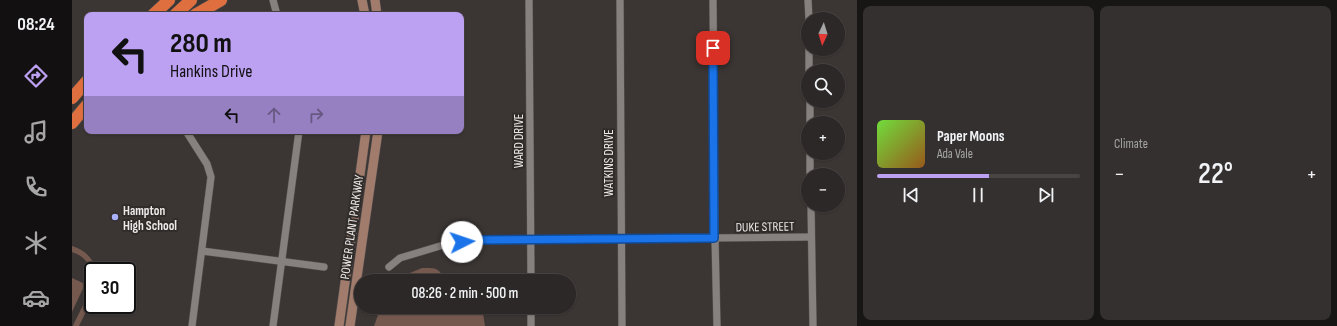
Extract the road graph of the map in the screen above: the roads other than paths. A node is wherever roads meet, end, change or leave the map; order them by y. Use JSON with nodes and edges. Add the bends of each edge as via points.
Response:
{"nodes":[{"id":1,"x":160,"y":0,"type":"edge"},
{"id":2,"x":169,"y":0,"type":"edge"},
{"id":3,"x":191,"y":0,"type":"edge"},
{"id":4,"x":221,"y":0,"type":"edge"},
{"id":5,"x":273,"y":0,"type":"edge"},
{"id":6,"x":362,"y":0,"type":"edge"},
{"id":7,"x":375,"y":0,"type":"edge"},
{"id":8,"x":529,"y":0,"type":"edge"},
{"id":9,"x":620,"y":0,"type":"edge"},
{"id":10,"x":713,"y":0,"type":"edge"},
{"id":11,"x":808,"y":0,"type":"edge"},
{"id":12,"x":150,"y":12,"type":"edge"},
{"id":13,"x":156,"y":12,"type":"edge"},
{"id":14,"x":178,"y":12,"type":"edge"},
{"id":15,"x":200,"y":12,"type":"edge"},
{"id":16,"x":276,"y":12,"type":"edge"},
{"id":17,"x":364,"y":12,"type":"edge"},
{"id":18,"x":377,"y":12,"type":"edge"},
{"id":19,"x":809,"y":12,"type":"edge"},
{"id":20,"x":84,"y":84,"type":"edge"},
{"id":21,"x":72,"y":98,"type":"edge"},
{"id":22,"x":84,"y":109,"type":"edge"},
{"id":23,"x":72,"y":123,"type":"edge"},
{"id":24,"x":188,"y":134,"type":"edge"},
{"id":25,"x":298,"y":134,"type":"edge"},
{"id":26,"x":366,"y":134,"type":"edge"},
{"id":27,"x":378,"y":134,"type":"edge"},
{"id":28,"x":811,"y":212,"type":"edge"},
{"id":29,"x":811,"y":237,"type":"junction"},
{"id":30,"x":621,"y":238,"type":"junction"},
{"id":31,"x":714,"y":238,"type":"junction"},
{"id":32,"x":530,"y":240,"type":"junction"},
{"id":33,"x":202,"y":251,"type":"junction"},
{"id":34,"x":282,"y":262,"type":"junction"},
{"id":35,"x":324,"y":267,"type":"dead end"},
{"id":36,"x":389,"y":267,"type":"dead end"},
{"id":37,"x":531,"y":274,"type":"edge"},
{"id":38,"x":531,"y":314,"type":"edge"},
{"id":39,"x":192,"y":326,"type":"edge"},
{"id":40,"x":273,"y":326,"type":"edge"},
{"id":41,"x":339,"y":326,"type":"edge"},
{"id":42,"x":350,"y":326,"type":"edge"},
{"id":43,"x":531,"y":326,"type":"edge"},
{"id":44,"x":622,"y":326,"type":"edge"},
{"id":45,"x":717,"y":326,"type":"edge"},
{"id":46,"x":813,"y":326,"type":"edge"}],
"edges":[{"from":1,"to":12,"type":"highway"},
{"from":2,"to":13,"type":"highway"},
{"from":3,"to":14,"type":"highway"},
{"from":4,"to":15,"type":"highway"},
{"from":5,"to":16,"type":"street"},
{"from":6,"to":17,"type":"main road"},
{"from":7,"to":18,"type":"main road"},
{"from":8,"to":32,"type":"street","name":"WARD DRIVE"},
{"from":9,"to":30,"type":"street","name":"WATKINS DRIVE"},
{"from":10,"to":31,"type":"street"},
{"from":11,"to":19,"type":"street"},
{"from":20,"to":21,"type":"highway"},
{"from":22,"to":23,"type":"highway"},
{"from":24,"to":33,"type":"street","via":[[207,164],[210,177]]},
{"from":25,"to":34,"type":"street"},
{"from":26,"to":41,"type":"main road","name":"POWER PLANT PARKWAY"},
{"from":27,"to":42,"type":"main road","name":"POWER PLANT PARKWAY"},
{"from":28,"to":29,"type":"street"},
{"from":29,"to":31,"type":"street","name":"DUKE STREET"},
{"from":29,"to":46,"type":"street"},
{"from":30,"to":31,"type":"street","name":"DUKE STREET"},
{"from":30,"to":32,"type":"street","name":"DUKE STREET"},
{"from":30,"to":44,"type":"street","name":"WATKINS DRIVE"},
{"from":31,"to":45,"type":"street"},
{"from":32,"to":36,"type":"street","name":"DUKE STREET","via":[[474,240],[450,243],[400,258]]},
{"from":32,"to":37,"type":"street","name":"WARD DRIVE"},
{"from":33,"to":34,"type":"street"},
{"from":33,"to":39,"type":"street"},
{"from":34,"to":35,"type":"street"},
{"from":34,"to":40,"type":"street"},
{"from":38,"to":43,"type":"street"}]}
